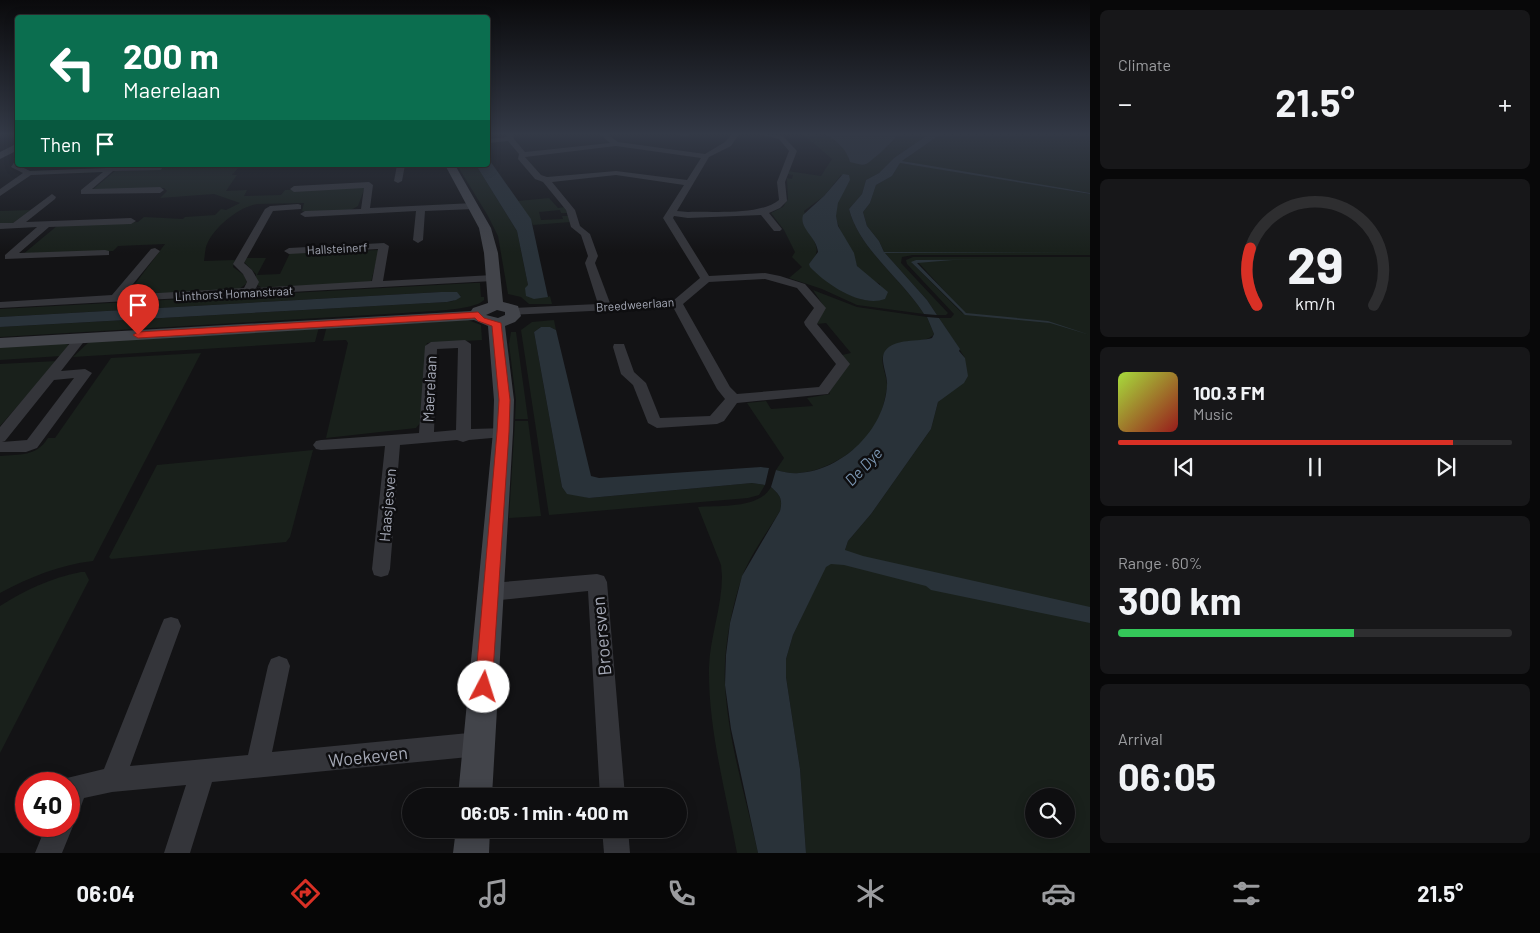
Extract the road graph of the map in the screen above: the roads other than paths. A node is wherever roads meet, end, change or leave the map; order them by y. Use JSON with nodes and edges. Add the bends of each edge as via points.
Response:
{"nodes":[{"id":1,"x":28,"y":174,"type":"edge"},
{"id":2,"x":105,"y":174,"type":"edge"},
{"id":3,"x":399,"y":174,"type":"edge"},
{"id":4,"x":455,"y":174,"type":"edge"},
{"id":5,"x":535,"y":174,"type":"edge"},
{"id":6,"x":608,"y":174,"type":"edge"},
{"id":7,"x":622,"y":174,"type":"edge"},
{"id":8,"x":695,"y":174,"type":"edge"},
{"id":9,"x":785,"y":174,"type":"edge"},
{"id":10,"x":398,"y":180,"type":"dead end"},
{"id":11,"x":546,"y":180,"type":"junction"},
{"id":12,"x":690,"y":183,"type":"junction"},
{"id":13,"x":294,"y":189,"type":"dead end"},
{"id":14,"x":160,"y":190,"type":"dead end"},
{"id":15,"x":0,"y":192,"type":"edge"},
{"id":16,"x":52,"y":197,"type":"dead end"},
{"id":17,"x":474,"y":206,"type":"junction"},
{"id":18,"x":421,"y":208,"type":"junction"},
{"id":19,"x":364,"y":210,"type":"junction"},
{"id":20,"x":763,"y":212,"type":"junction"},
{"id":21,"x":671,"y":213,"type":"junction"},
{"id":22,"x":131,"y":221,"type":"dead end"},
{"id":23,"x":47,"y":224,"type":"junction"},
{"id":24,"x":0,"y":226,"type":"edge"},
{"id":25,"x":15,"y":226,"type":"junction"},
{"id":26,"x":777,"y":229,"type":"dead end"},
{"id":27,"x":418,"y":240,"type":"dead end"},
{"id":28,"x":155,"y":251,"type":"dead end"},
{"id":29,"x":289,"y":251,"type":"dead end"},
{"id":30,"x":105,"y":253,"type":"dead end"},
{"id":31,"x":493,"y":278,"type":"junction"},
{"id":32,"x":706,"y":279,"type":"junction"},
{"id":33,"x":377,"y":285,"type":"junction"},
{"id":34,"x":248,"y":292,"type":"junction"},
{"id":35,"x":114,"y":300,"type":"junction"},
{"id":36,"x":677,"y":303,"type":"junction"},
{"id":37,"x":496,"y":304,"type":"junction"},
{"id":38,"x":0,"y":305,"type":"edge"},
{"id":39,"x":605,"y":306,"type":"junction"},
{"id":40,"x":514,"y":312,"type":"junction"},
{"id":41,"x":478,"y":315,"type":"junction"},
{"id":42,"x":496,"y":323,"type":"junction"},
{"id":43,"x":80,"y":339,"type":"junction"},
{"id":44,"x":0,"y":343,"type":"edge"},
{"id":45,"x":619,"y":347,"type":"dead end"},
{"id":46,"x":48,"y":376,"type":"junction"},
{"id":47,"x":733,"y":399,"type":"junction"},
{"id":48,"x":503,"y":432,"type":"junction"},
{"id":49,"x":0,"y":437,"type":"edge"},
{"id":50,"x":463,"y":437,"type":"junction"},
{"id":51,"x":426,"y":438,"type":"junction"},
{"id":52,"x":393,"y":441,"type":"junction"},
{"id":53,"x":320,"y":446,"type":"dead end"},
{"id":54,"x":0,"y":447,"type":"edge"},
{"id":55,"x":381,"y":569,"type":"dead end"},
{"id":56,"x":491,"y":592,"type":"junction"},
{"id":57,"x":171,"y":626,"type":"dead end"},
{"id":58,"x":279,"y":666,"type":"dead end"},
{"id":59,"x":479,"y":744,"type":"junction"},
{"id":60,"x":258,"y":767,"type":"junction"},
{"id":61,"x":202,"y":771,"type":"junction"},
{"id":62,"x":112,"y":780,"type":"junction"},
{"id":63,"x":80,"y":786,"type":"edge"},
{"id":64,"x":476,"y":788,"type":"edge"},
{"id":65,"x":611,"y":788,"type":"edge"},
{"id":66,"x":55,"y":837,"type":"edge"},
{"id":67,"x":472,"y":838,"type":"edge"},
{"id":68,"x":616,"y":838,"type":"edge"},
{"id":69,"x":48,"y":853,"type":"edge"},
{"id":70,"x":177,"y":853,"type":"edge"},
{"id":71,"x":471,"y":853,"type":"edge"},
{"id":72,"x":617,"y":853,"type":"edge"}],
"edges":[{"from":1,"to":15,"type":"street"},
{"from":2,"to":14,"type":"street","via":[[84,192]]},
{"from":3,"to":10,"type":"street"},
{"from":4,"to":17,"type":"street"},
{"from":5,"to":11,"type":"street"},
{"from":6,"to":11,"type":"street"},
{"from":7,"to":12,"type":"street"},
{"from":8,"to":12,"type":"street"},
{"from":9,"to":20,"type":"street","via":[[781,182],[783,201]]},
{"from":11,"to":39,"type":"street","via":[[570,210],[576,227],[585,234],[593,256],[590,263]]},
{"from":12,"to":21,"type":"street"},
{"from":13,"to":19,"type":"street","via":[[369,186]]},
{"from":16,"to":25,"type":"street"},
{"from":17,"to":18,"type":"street"},
{"from":17,"to":31,"type":"street","via":[[485,228]]},
{"from":18,"to":19,"type":"street"},
{"from":18,"to":27,"type":"street"},
{"from":19,"to":34,"type":"street","via":[[270,208],[238,264],[248,272],[253,282]]},
{"from":20,"to":21,"type":"street"},
{"from":20,"to":26,"type":"street"},
{"from":21,"to":32,"type":"street","via":[[668,220]]},
{"from":22,"to":23,"type":"street"},
{"from":23,"to":25,"type":"street"},
{"from":23,"to":30,"type":"street","via":[[9,257]]},
{"from":24,"to":25,"type":"street"},
{"from":28,"to":35,"type":"street"},
{"from":29,"to":33,"type":"street","name":"Hallsteinerf","via":[[384,246]]},
{"from":31,"to":33,"type":"street","name":"Linthorst Homanstraat"},
{"from":31,"to":37,"type":"street"},
{"from":32,"to":36,"type":"street","name":"Breedweerlaan"},
{"from":32,"to":47,"type":"street","via":[[765,276],[800,286],[820,308],[810,322],[841,360],[841,367],[826,389],[820,392]]},
{"from":33,"to":34,"type":"street","name":"Linthorst Homanstraat"},
{"from":34,"to":35,"type":"street","name":"Linthorst Homanstraat"},
{"from":35,"to":38,"type":"street","name":"Linthorst Homanstraat"},
{"from":36,"to":39,"type":"street","name":"Breedweerlaan"},
{"from":36,"to":47,"type":"street","via":[[724,389]]},
{"from":37,"to":40,"type":"street","via":[[508,306]]},
{"from":37,"to":41,"type":"street","via":[[483,308]]},
{"from":39,"to":40,"type":"street","name":"Breedweerlaan"},
{"from":40,"to":42,"type":"street","via":[[509,320]]},
{"from":41,"to":42,"type":"street"},
{"from":41,"to":43,"type":"street"},
{"from":42,"to":48,"type":"street","via":[[504,400]]},
{"from":43,"to":44,"type":"street"},
{"from":43,"to":46,"type":"street"},
{"from":45,"to":47,"type":"street","via":[[628,374],[640,384],[657,423],[712,421],[719,418]]},
{"from":46,"to":49,"type":"street"},
{"from":46,"to":54,"type":"street","via":[[85,373],[32,444]]},
{"from":48,"to":50,"type":"street"},
{"from":48,"to":56,"type":"street"},
{"from":50,"to":51,"type":"street"},
{"from":50,"to":51,"type":"street","name":"Maerelaan","via":[[465,344],[431,346]]},
{"from":51,"to":52,"type":"street"},
{"from":52,"to":53,"type":"street"},
{"from":52,"to":55,"type":"street","name":"Haasjesven"},
{"from":56,"to":59,"type":"street"},
{"from":56,"to":65,"type":"street","name":"Broersven","via":[[597,582]]},
{"from":57,"to":62,"type":"street"},
{"from":58,"to":60,"type":"street"},
{"from":59,"to":60,"type":"street","name":"Woekeven"},
{"from":59,"to":64,"type":"street"},
{"from":60,"to":61,"type":"street","name":"Woekeven"},
{"from":61,"to":62,"type":"street","name":"Woekeven"},
{"from":61,"to":70,"type":"street"},
{"from":62,"to":63,"type":"street","name":"Woekeven"},
{"from":66,"to":69,"type":"street"},
{"from":67,"to":71,"type":"street"},
{"from":68,"to":72,"type":"street"}]}
